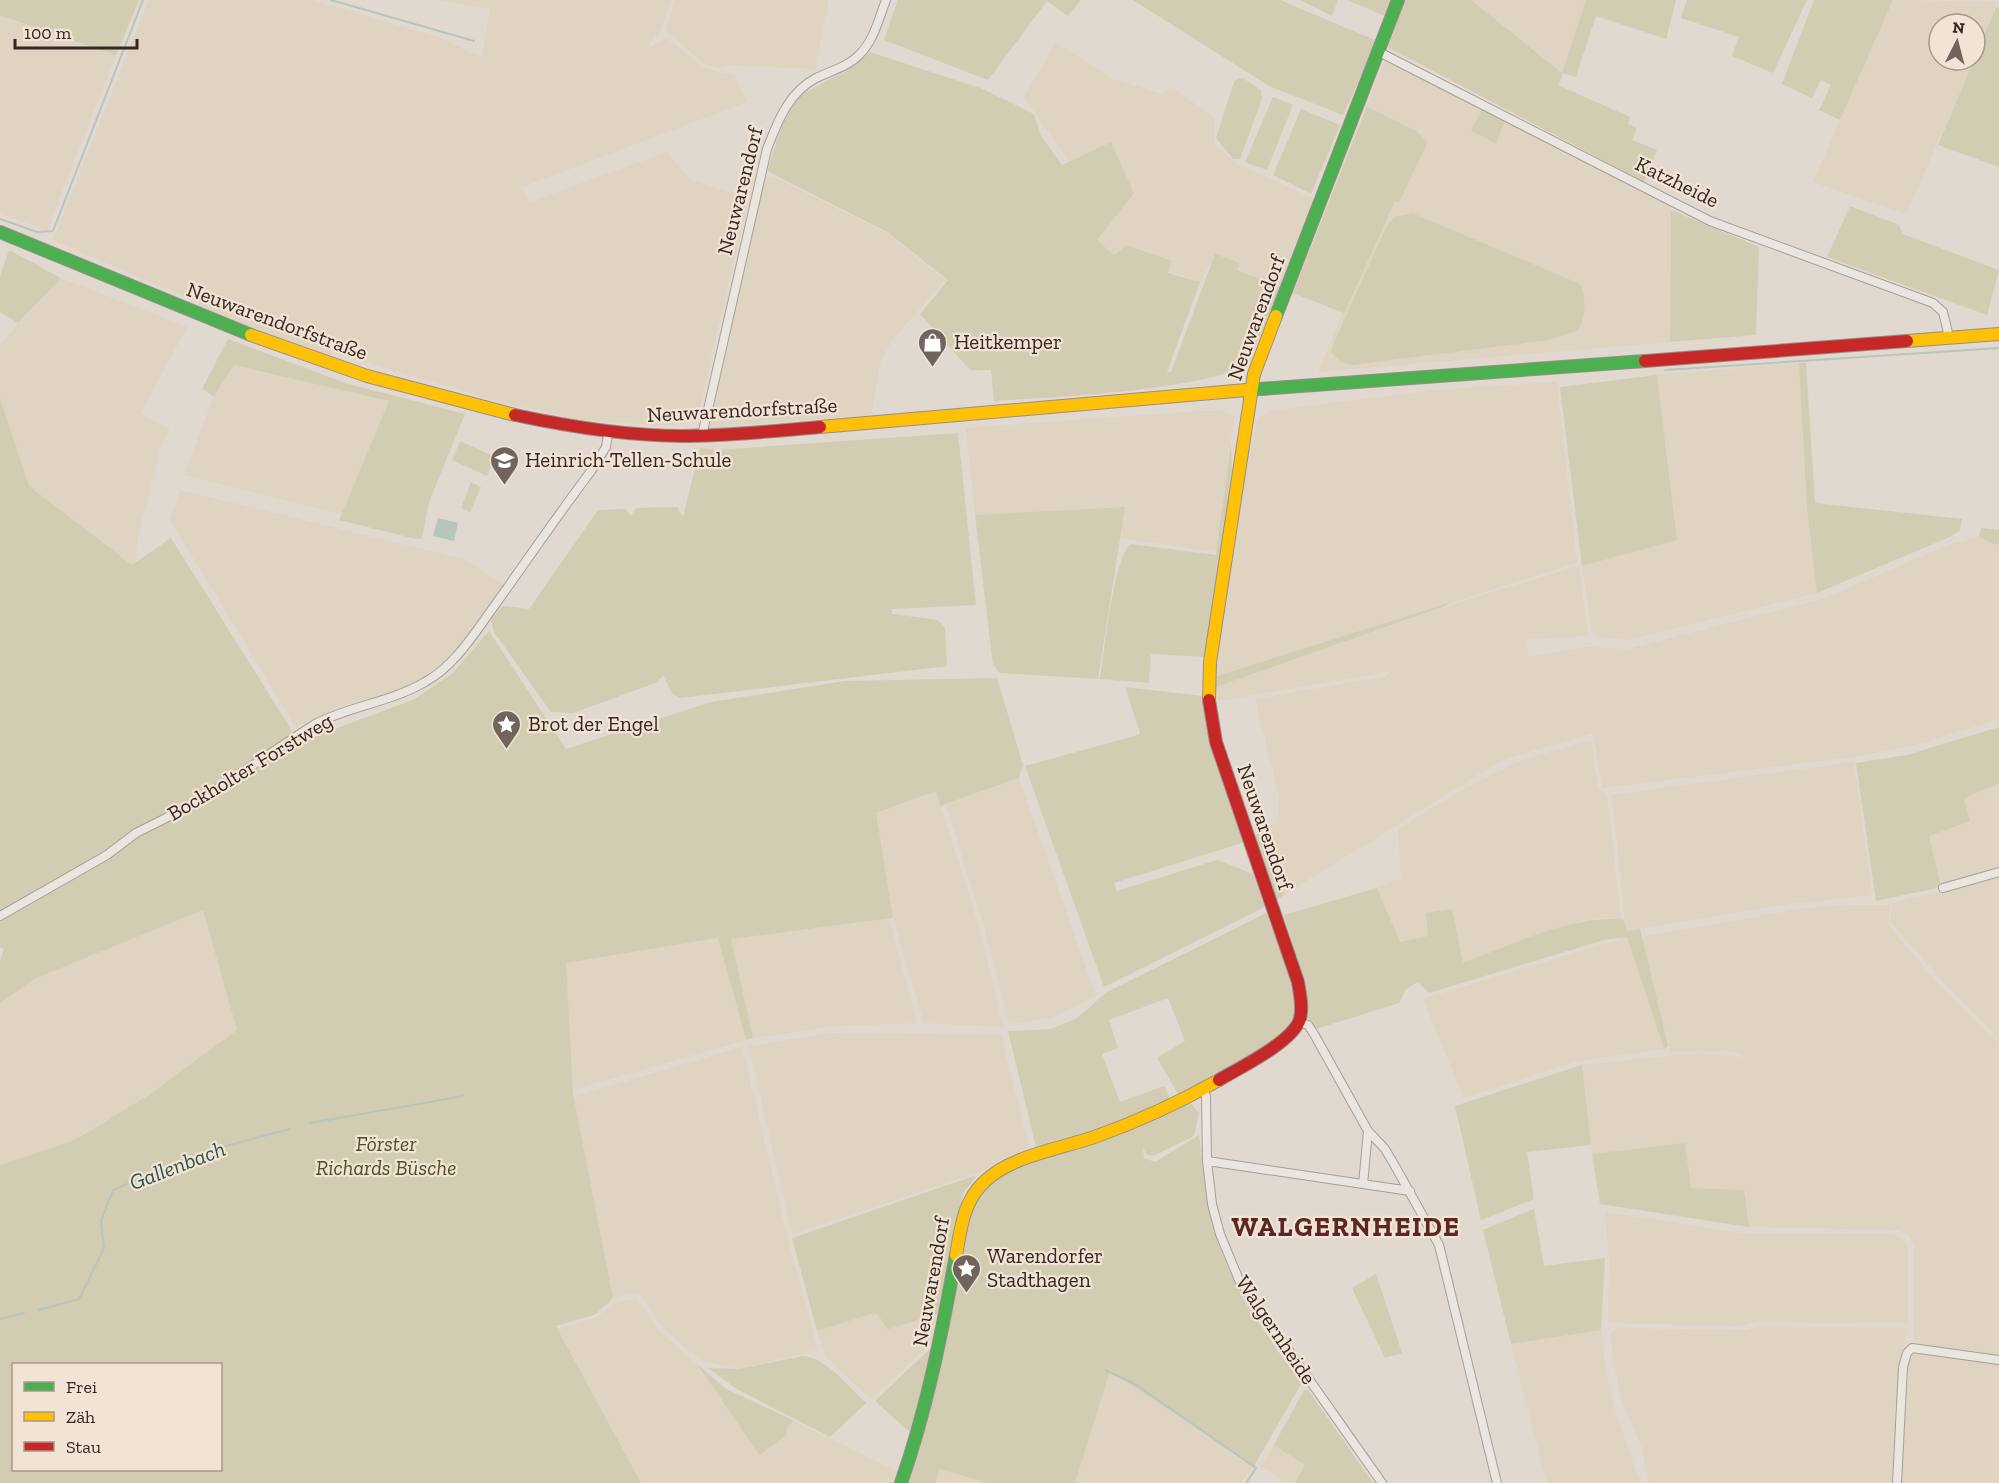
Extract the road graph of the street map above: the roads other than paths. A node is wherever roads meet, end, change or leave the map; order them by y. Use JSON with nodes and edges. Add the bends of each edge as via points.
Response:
{"nodes":[{"id":1,"x":886,"y":0,"type":"edge"},
{"id":2,"x":1398,"y":0,"type":"edge"},
{"id":3,"x":1379,"y":51,"type":"junction"},
{"id":4,"x":0,"y":232,"type":"edge"},
{"id":5,"x":1999,"y":334,"type":"edge"},
{"id":6,"x":1949,"y":337,"type":"junction"},
{"id":7,"x":1250,"y":390,"type":"junction"},
{"id":8,"x":608,"y":434,"type":"junction"},
{"id":9,"x":702,"y":436,"type":"junction"},
{"id":10,"x":1999,"y":872,"type":"edge"},
{"id":11,"x":1943,"y":888,"type":"dead end"},
{"id":12,"x":0,"y":916,"type":"edge"},
{"id":13,"x":1299,"y":1022,"type":"junction"},
{"id":14,"x":1203,"y":1090,"type":"junction"},
{"id":15,"x":1368,"y":1131,"type":"junction"},
{"id":16,"x":1207,"y":1161,"type":"junction"},
{"id":17,"x":1363,"y":1184,"type":"junction"},
{"id":18,"x":1410,"y":1191,"type":"junction"},
{"id":19,"x":1999,"y":1360,"type":"edge"},
{"id":20,"x":901,"y":1483,"type":"edge"},
{"id":21,"x":1382,"y":1483,"type":"edge"},
{"id":22,"x":1497,"y":1483,"type":"edge"},
{"id":23,"x":1897,"y":1483,"type":"edge"}],
"edges":[{"from":1,"to":9,"type":"street","name":"Neuwarendorf","via":[[861,53],[798,90],[779,117],[767,149]]},
{"from":2,"to":3,"type":"street","name":"Neuwarendorf"},
{"from":3,"to":6,"type":"street","name":"Katzheide","via":[[1710,221],[1933,303],[1944,312]]},
{"from":3,"to":7,"type":"street","name":"Neuwarendorf"},
{"from":4,"to":8,"type":"street","name":"Neuwarendorfstraße","via":[[323,362],[540,423]]},
{"from":5,"to":6,"type":"street"},
{"from":6,"to":7,"type":"street","name":"Neuwarendorfstraße"},
{"from":7,"to":9,"type":"street","name":"Neuwarendorfstraße"},
{"from":7,"to":13,"type":"street","name":"Neuwarendorf","via":[[1209,662],[1209,705],[1222,763],[1298,982],[1302,1008]]},
{"from":8,"to":9,"type":"street","name":"Neuwarendorfstraße"},
{"from":8,"to":12,"type":"street","name":"Bockholter Forstweg","via":[[606,447],[591,471],[484,621],[451,661],[427,681],[315,724],[194,804],[136,833],[107,855]]},
{"from":10,"to":11,"type":"street"},
{"from":13,"to":14,"type":"street","name":"Neuwarendorf","via":[[1271,1050]]},
{"from":13,"to":15,"type":"street","via":[[1308,1025],[1314,1034]]},
{"from":14,"to":16,"type":"street","name":"Walgernheide"},
{"from":14,"to":20,"type":"street","name":"Neuwarendorf","via":[[1098,1136],[1028,1158],[994,1174],[973,1196],[964,1210],[927,1400]]},
{"from":15,"to":17,"type":"street"},
{"from":15,"to":18,"type":"street","via":[[1385,1149]]},
{"from":16,"to":17,"type":"street"},
{"from":16,"to":21,"type":"street","name":"Walgernheide","via":[[1220,1234],[1239,1280]]},
{"from":17,"to":18,"type":"street"},
{"from":18,"to":22,"type":"street","via":[[1439,1245]]},
{"from":19,"to":23,"type":"street","via":[[1927,1349],[1912,1348],[1907,1353]]}]}
